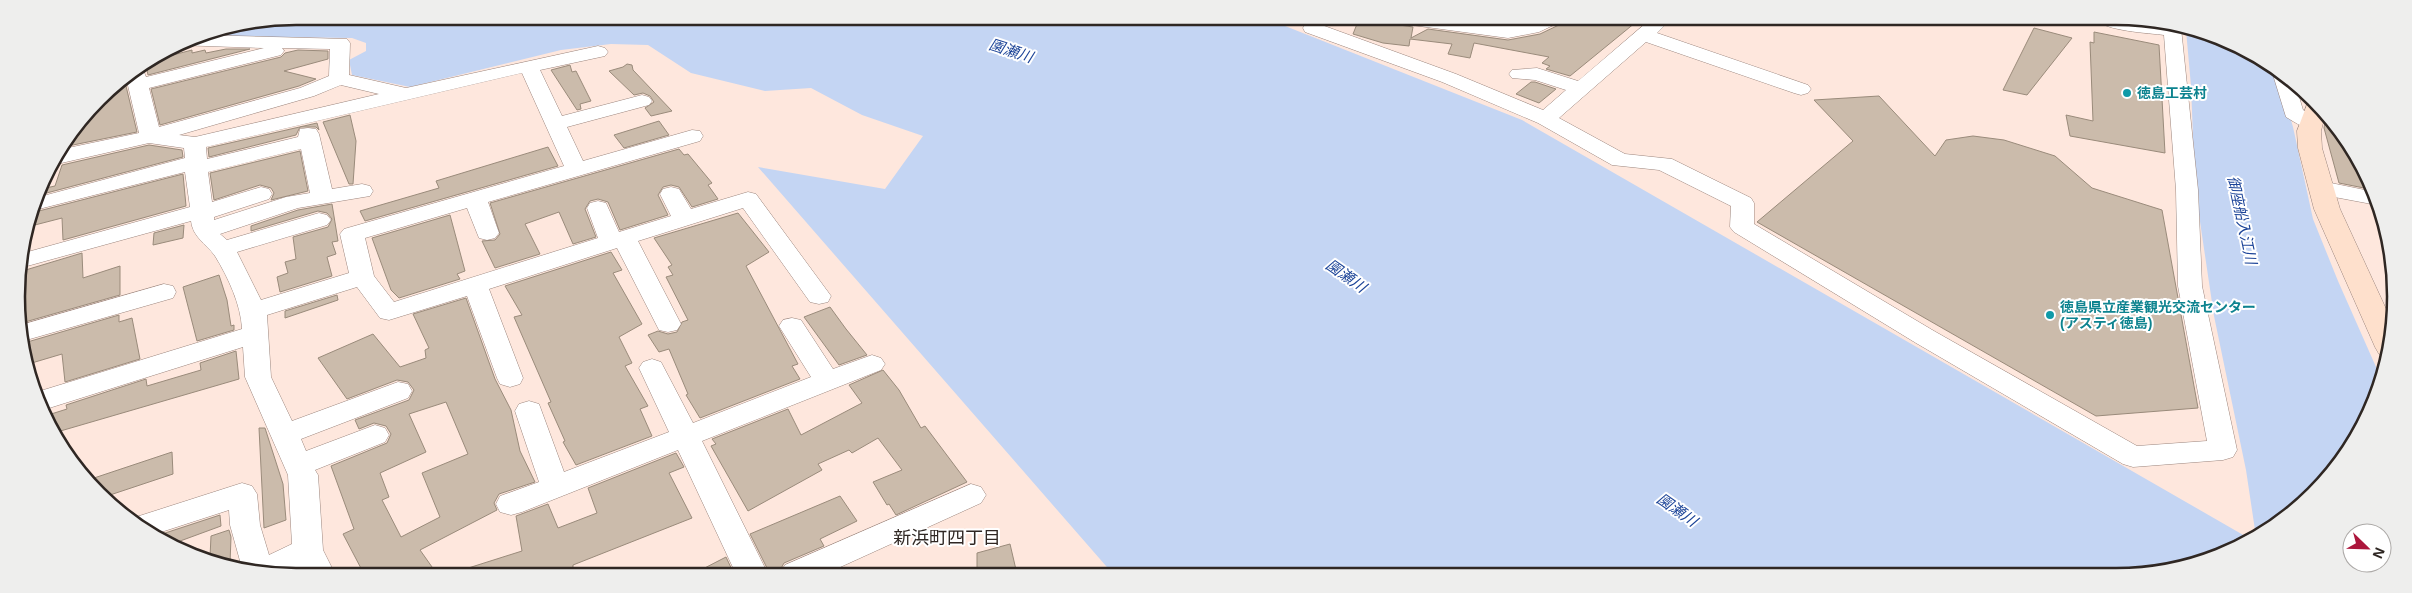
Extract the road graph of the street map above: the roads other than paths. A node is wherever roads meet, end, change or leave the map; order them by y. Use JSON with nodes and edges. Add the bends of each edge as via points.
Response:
{"nodes":[{"id":1,"x":1456,"y":25,"type":"edge"},
{"id":2,"x":1524,"y":25,"type":"edge"},
{"id":3,"x":1538,"y":25,"type":"edge"},
{"id":4,"x":1655,"y":25,"type":"edge"},
{"id":5,"x":2142,"y":27,"type":"edge"},
{"id":6,"x":1312,"y":28,"type":"dead end"},
{"id":7,"x":1532,"y":28,"type":"junction"},
{"id":8,"x":2172,"y":31,"type":"edge"},
{"id":9,"x":2173,"y":31,"type":"edge"},
{"id":10,"x":1644,"y":34,"type":"junction"},
{"id":11,"x":204,"y":41,"type":"edge"},
{"id":12,"x":307,"y":42,"type":"junction"},
{"id":13,"x":598,"y":52,"type":"dead end"},
{"id":14,"x":528,"y":66,"type":"junction"},
{"id":15,"x":1519,"y":74,"type":"dead end"},
{"id":16,"x":136,"y":78,"type":"edge"},
{"id":17,"x":339,"y":79,"type":"junction"},
{"id":18,"x":2285,"y":85,"type":"edge"},
{"id":19,"x":1580,"y":88,"type":"junction"},
{"id":20,"x":1801,"y":89,"type":"dead end"},
{"id":21,"x":406,"y":94,"type":"junction"},
{"id":22,"x":642,"y":101,"type":"dead end"},
{"id":23,"x":2313,"y":114,"type":"edge"},
{"id":24,"x":1545,"y":119,"type":"junction"},
{"id":25,"x":555,"y":124,"type":"junction"},
{"id":26,"x":150,"y":135,"type":"junction"},
{"id":27,"x":692,"y":136,"type":"dead end"},
{"id":28,"x":65,"y":155,"type":"edge"},
{"id":29,"x":196,"y":158,"type":"junction"},
{"id":30,"x":576,"y":169,"type":"junction"},
{"id":31,"x":2321,"y":188,"type":"junction"},
{"id":32,"x":362,"y":191,"type":"dead end"},
{"id":33,"x":261,"y":194,"type":"dead end"},
{"id":34,"x":671,"y":194,"type":"dead end"},
{"id":35,"x":475,"y":198,"type":"junction"},
{"id":36,"x":2368,"y":198,"type":"edge"},
{"id":37,"x":42,"y":203,"type":"edge"},
{"id":38,"x":598,"y":208,"type":"dead end"},
{"id":39,"x":320,"y":209,"type":"junction"},
{"id":40,"x":203,"y":219,"type":"junction"},
{"id":41,"x":686,"y":219,"type":"junction"},
{"id":42,"x":487,"y":233,"type":"dead end"},
{"id":43,"x":617,"y":240,"type":"junction"},
{"id":44,"x":222,"y":249,"type":"junction"},
{"id":45,"x":27,"y":260,"type":"edge"},
{"id":46,"x":362,"y":277,"type":"junction"},
{"id":47,"x":475,"y":285,"type":"junction"},
{"id":48,"x":164,"y":292,"type":"dead end"},
{"id":49,"x":819,"y":296,"type":"dead end"},
{"id":50,"x":255,"y":322,"type":"junction"},
{"id":51,"x":668,"y":324,"type":"dead end"},
{"id":52,"x":792,"y":326,"type":"dead end"},
{"id":53,"x":27,"y":332,"type":"edge"},
{"id":54,"x":2384,"y":337,"type":"edge"},
{"id":55,"x":872,"y":364,"type":"dead end"},
{"id":56,"x":652,"y":368,"type":"dead end"},
{"id":57,"x":510,"y":378,"type":"dead end"},
{"id":58,"x":827,"y":381,"type":"junction"},
{"id":59,"x":398,"y":391,"type":"dead end"},
{"id":60,"x":46,"y":399,"type":"edge"},
{"id":61,"x":528,"y":411,"type":"dead end"},
{"id":62,"x":284,"y":435,"type":"junction"},
{"id":63,"x":375,"y":435,"type":"dead end"},
{"id":64,"x":684,"y":437,"type":"junction"},
{"id":65,"x":298,"y":465,"type":"junction"},
{"id":66,"x":555,"y":487,"type":"junction"},
{"id":67,"x":971,"y":495,"type":"dead end"},
{"id":68,"x":511,"y":504,"type":"dead end"},
{"id":69,"x":150,"y":524,"type":"edge"},
{"id":70,"x":314,"y":562,"type":"edge"},
{"id":71,"x":256,"y":565,"type":"edge"},
{"id":72,"x":289,"y":568,"type":"edge"},
{"id":73,"x":749,"y":568,"type":"edge"},
{"id":74,"x":809,"y":568,"type":"edge"}],
"edges":[{"from":1,"to":7,"type":"street","via":[[1508,32]]},
{"from":2,"to":7,"type":"street"},
{"from":3,"to":7,"type":"street"},
{"from":4,"to":10,"type":"street"},
{"from":5,"to":8,"type":"street"},
{"from":6,"to":24,"type":"street","via":[[1449,78]]},
{"from":9,"to":24,"type":"street","via":[[2187,190],[2190,286],[2223,450],[2133,457],[1742,228],[1743,203],[1664,164],[1620,160]]},
{"from":10,"to":19,"type":"street"},
{"from":10,"to":20,"type":"street"},
{"from":11,"to":12,"type":"street"},
{"from":12,"to":16,"type":"street"},
{"from":12,"to":17,"type":"street","via":[[340,43]]},
{"from":13,"to":14,"type":"street"},
{"from":14,"to":21,"type":"street"},
{"from":14,"to":25,"type":"street"},
{"from":15,"to":19,"type":"street","via":[[1537,74]]},
{"from":16,"to":26,"type":"street"},
{"from":17,"to":21,"type":"street"},
{"from":17,"to":26,"type":"street","via":[[307,92]]},
{"from":18,"to":23,"type":"street","via":[[2292,113]]},
{"from":19,"to":24,"type":"street"},
{"from":21,"to":29,"type":"street"},
{"from":22,"to":25,"type":"street"},
{"from":23,"to":31,"type":"street","via":[[2310,148]]},
{"from":25,"to":30,"type":"street"},
{"from":26,"to":28,"type":"street"},
{"from":26,"to":29,"type":"street"},
{"from":27,"to":30,"type":"street"},
{"from":29,"to":37,"type":"street"},
{"from":29,"to":39,"type":"street","via":[[308,138]]},
{"from":29,"to":40,"type":"street"},
{"from":30,"to":35,"type":"street"},
{"from":31,"to":36,"type":"street"},
{"from":31,"to":54,"type":"street","via":[[2334,228]]},
{"from":32,"to":39,"type":"street"},
{"from":33,"to":40,"type":"street"},
{"from":34,"to":41,"type":"street"},
{"from":35,"to":42,"type":"street"},
{"from":35,"to":46,"type":"street","via":[[352,234]]},
{"from":38,"to":43,"type":"street"},
{"from":39,"to":40,"type":"street","via":[[294,202]]},
{"from":39,"to":44,"type":"street"},
{"from":40,"to":44,"type":"street"},
{"from":40,"to":45,"type":"street"},
{"from":41,"to":43,"type":"street"},
{"from":41,"to":49,"type":"street","via":[[748,199]]},
{"from":43,"to":47,"type":"street"},
{"from":43,"to":51,"type":"street"},
{"from":44,"to":50,"type":"street"},
{"from":46,"to":47,"type":"street","via":[[389,312]]},
{"from":46,"to":50,"type":"street"},
{"from":47,"to":57,"type":"street"},
{"from":48,"to":53,"type":"street"},
{"from":50,"to":60,"type":"street"},
{"from":50,"to":62,"type":"street","via":[[258,377]]},
{"from":52,"to":58,"type":"street"},
{"from":55,"to":58,"type":"street"},
{"from":56,"to":64,"type":"street"},
{"from":58,"to":64,"type":"street"},
{"from":59,"to":62,"type":"street"},
{"from":61,"to":66,"type":"street"},
{"from":62,"to":65,"type":"street"},
{"from":63,"to":65,"type":"street"},
{"from":64,"to":66,"type":"street"},
{"from":64,"to":73,"type":"street"},
{"from":65,"to":70,"type":"street"},
{"from":66,"to":68,"type":"street"},
{"from":67,"to":74,"type":"street"},
{"from":69,"to":71,"type":"street","via":[[242,494],[245,525]]},
{"from":70,"to":72,"type":"street"}]}
